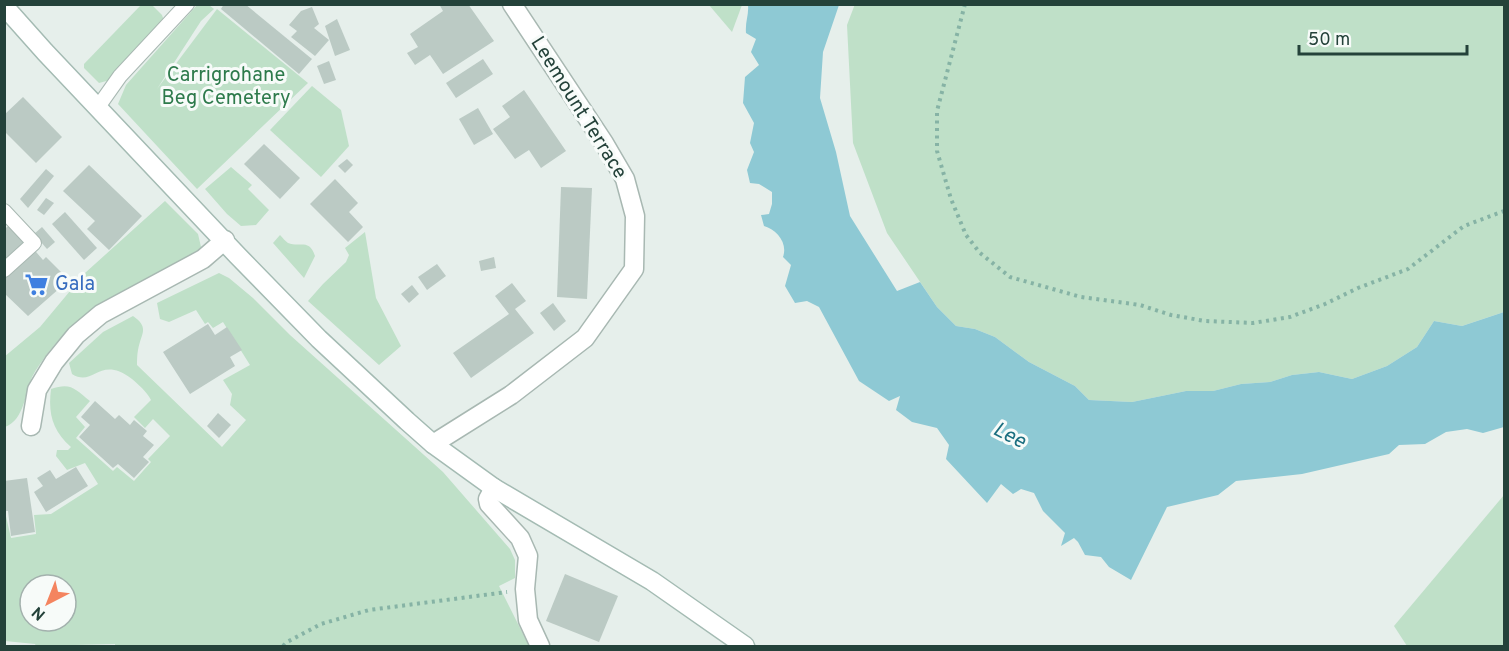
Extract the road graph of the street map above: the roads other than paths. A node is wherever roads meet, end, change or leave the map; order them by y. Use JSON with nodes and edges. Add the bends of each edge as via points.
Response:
{"nodes":[{"id":1,"x":186,"y":4,"type":"edge"},
{"id":2,"x":512,"y":4,"type":"edge"},
{"id":3,"x":4,"y":6,"type":"edge"},
{"id":4,"x":98,"y":107,"type":"junction"},
{"id":5,"x":4,"y":211,"type":"edge"},
{"id":6,"x":225,"y":240,"type":"junction"},
{"id":7,"x":4,"y":270,"type":"edge"},
{"id":8,"x":31,"y":426,"type":"dead end"},
{"id":9,"x":433,"y":444,"type":"junction"},
{"id":10,"x":494,"y":488,"type":"junction"},
{"id":11,"x":540,"y":646,"type":"edge"},
{"id":12,"x":745,"y":646,"type":"edge"}],
"edges":[{"from":1,"to":4,"type":"lane","via":[[120,76]]},
{"from":2,"to":9,"type":"street","name":"Leemount Terrace","via":[[625,179],[635,216],[634,269],[585,338],[512,395]]},
{"from":3,"to":4,"type":"street"},
{"from":4,"to":6,"type":"street"},
{"from":5,"to":7,"type":"lane","via":[[34,243]]},
{"from":6,"to":8,"type":"street","via":[[203,259],[101,314],[76,335],[37,390]]},
{"from":6,"to":9,"type":"street","via":[[319,339]]},
{"from":9,"to":10,"type":"street"},
{"from":10,"to":11,"type":"street","via":[[489,504],[520,538],[528,556],[528,620]]},
{"from":10,"to":12,"type":"street","via":[[652,581]]}]}
